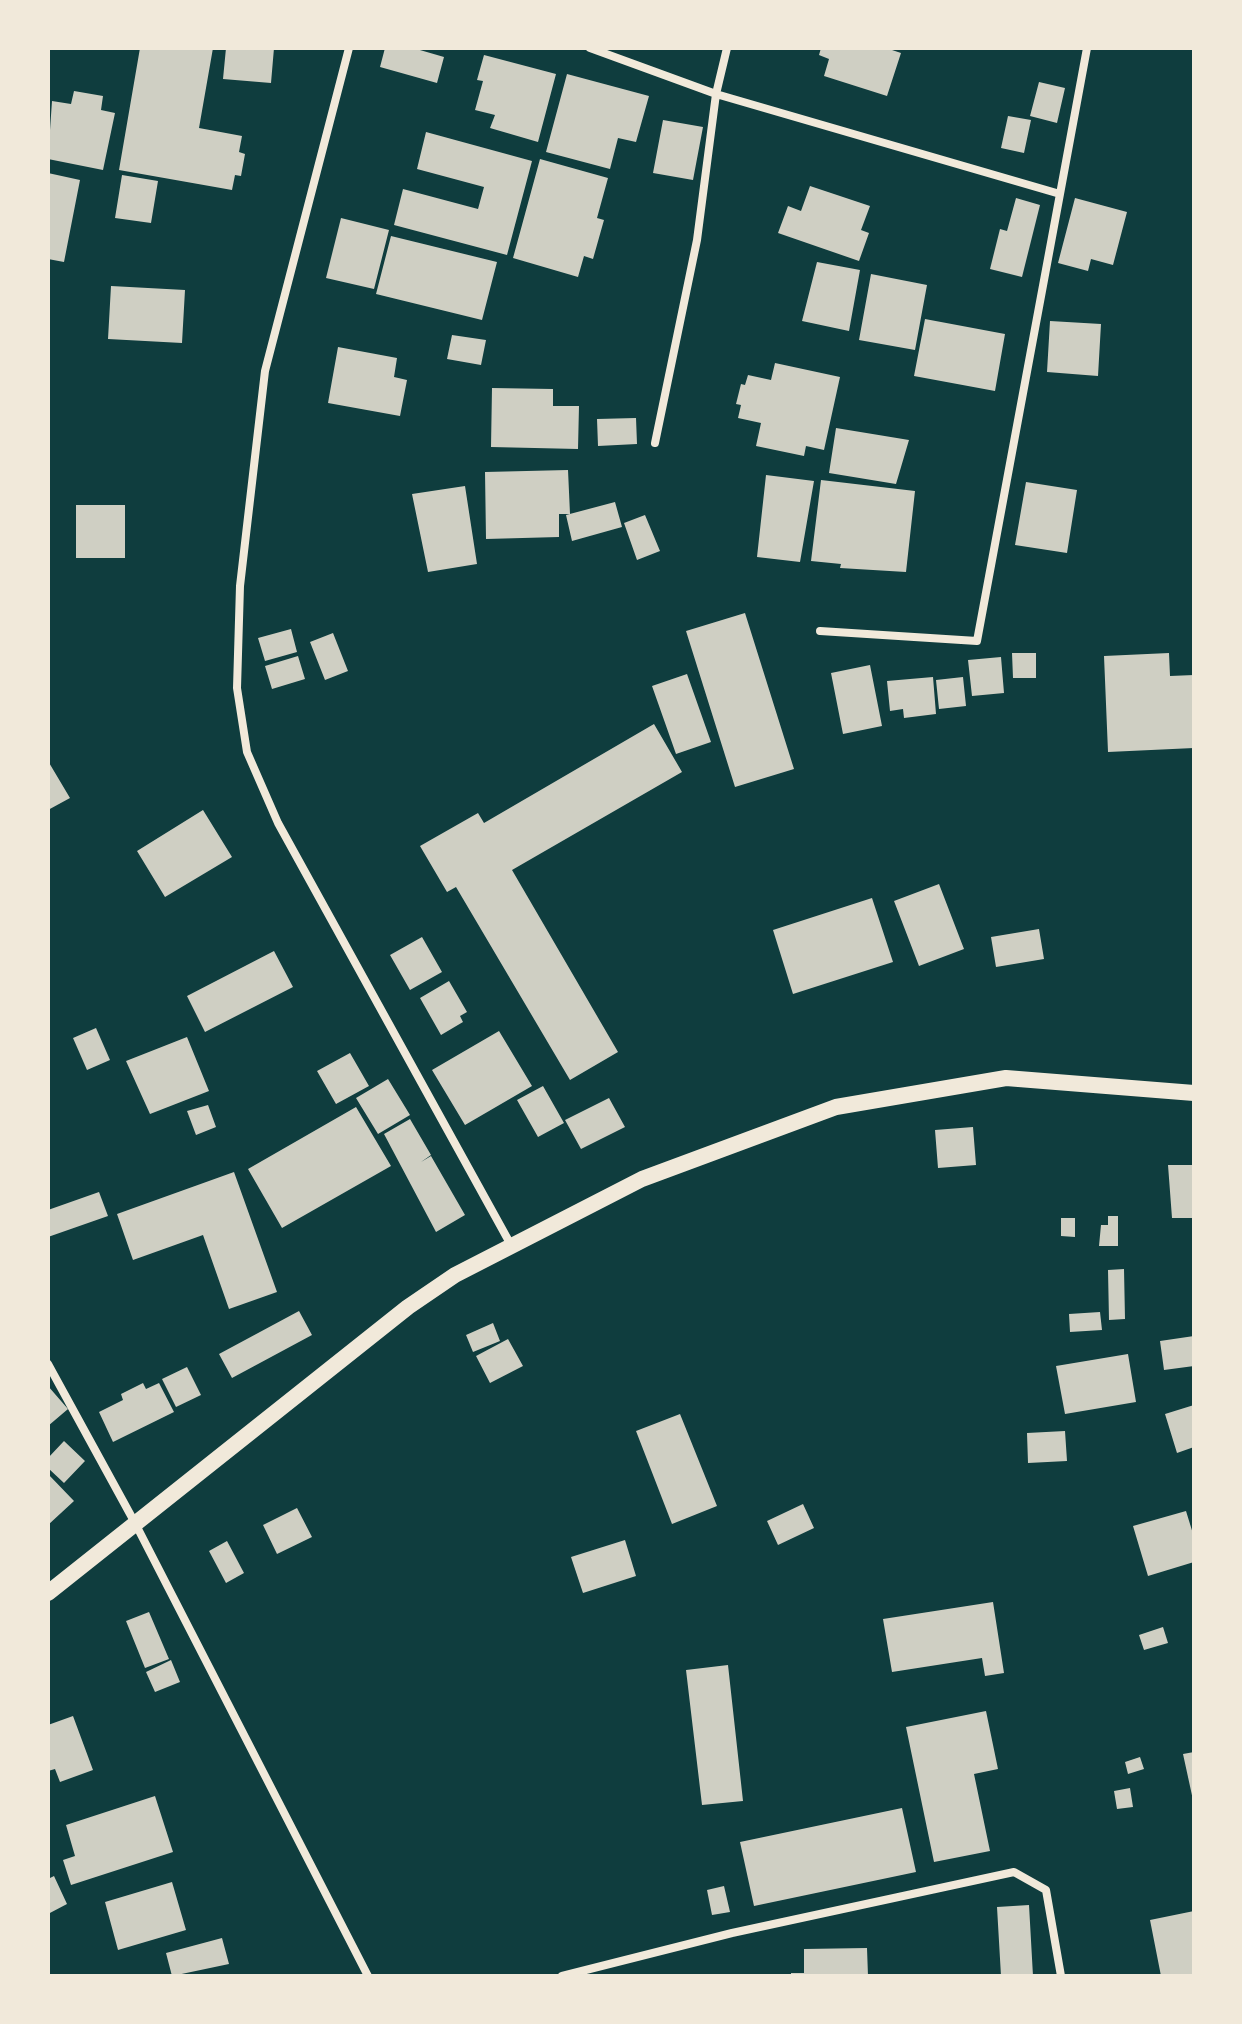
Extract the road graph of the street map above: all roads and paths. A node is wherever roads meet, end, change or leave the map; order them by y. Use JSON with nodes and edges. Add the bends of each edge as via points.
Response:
{"nodes":[{"id":1,"x":349,"y":48,"type":"edge"},
{"id":2,"x":590,"y":48,"type":"edge"},
{"id":3,"x":727,"y":48,"type":"edge"},
{"id":4,"x":1087,"y":48,"type":"edge"},
{"id":5,"x":716,"y":94,"type":"junction"},
{"id":6,"x":1060,"y":194,"type":"junction"},
{"id":7,"x":655,"y":443,"type":"dead end"},
{"id":8,"x":820,"y":631,"type":"dead end"},
{"id":9,"x":1194,"y":1093,"type":"edge"},
{"id":10,"x":512,"y":1246,"type":"junction"},
{"id":11,"x":48,"y":1364,"type":"edge"},
{"id":12,"x":135,"y":1523,"type":"junction"},
{"id":13,"x":48,"y":1593,"type":"edge"},
{"id":14,"x":368,"y":1976,"type":"edge"},
{"id":15,"x":562,"y":1976,"type":"edge"},
{"id":16,"x":1061,"y":1976,"type":"edge"}],
"edges":[{"from":1,"to":10,"type":"street","via":[[265,371],[240,586],[237,688],[247,752],[278,823]]},
{"from":2,"to":5,"type":"street"},
{"from":3,"to":5,"type":"street"},
{"from":4,"to":6,"type":"street"},
{"from":5,"to":6,"type":"street"},
{"from":5,"to":7,"type":"street","via":[[697,240]]},
{"from":6,"to":8,"type":"street","via":[[977,641]]},
{"from":9,"to":10,"type":"main road","via":[[1006,1078],[836,1107],[642,1179]]},
{"from":10,"to":12,"type":"main road","via":[[408,1307]]},
{"from":11,"to":12,"type":"street"},
{"from":12,"to":13,"type":"main road"},
{"from":12,"to":14,"type":"street"},
{"from":15,"to":16,"type":"street","via":[[1014,1872],[1046,1890]]}]}
